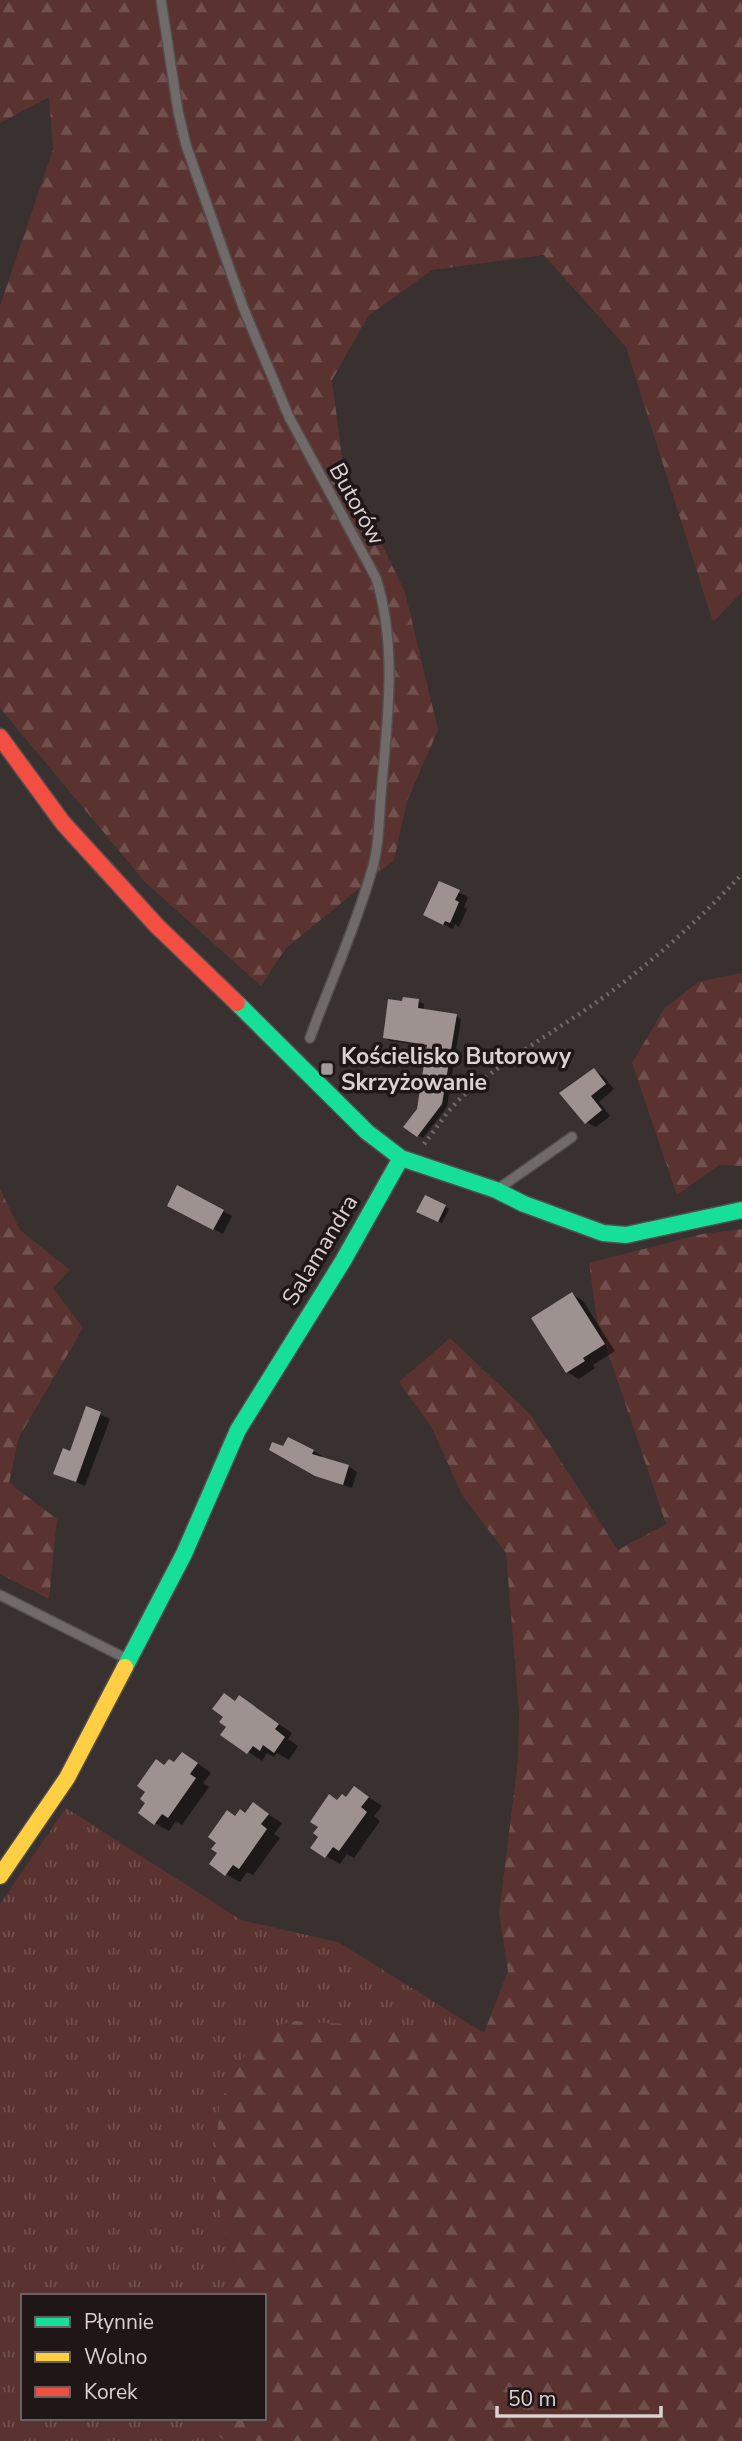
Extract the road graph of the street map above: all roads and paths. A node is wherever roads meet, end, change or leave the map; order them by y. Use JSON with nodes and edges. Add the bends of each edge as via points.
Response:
{"nodes":[{"id":1,"x":161,"y":0,"type":"edge"},
{"id":2,"x":0,"y":737,"type":"edge"},
{"id":3,"x":742,"y":874,"type":"edge"},
{"id":4,"x":310,"y":1038,"type":"dead end"},
{"id":5,"x":572,"y":1138,"type":"dead end"},
{"id":6,"x":407,"y":1161,"type":"junction"},
{"id":7,"x":496,"y":1190,"type":"junction"},
{"id":8,"x":742,"y":1210,"type":"edge"},
{"id":9,"x":0,"y":1595,"type":"edge"},
{"id":10,"x":129,"y":1660,"type":"junction"},
{"id":11,"x":0,"y":1876,"type":"edge"}],
"edges":[{"from":1,"to":4,"type":"lane","name":"Butorów","via":[[186,145],[243,307],[289,417],[376,578],[387,625],[386,740],[372,871]]},
{"from":2,"to":6,"type":"street","via":[[63,823],[157,926],[297,1053],[367,1132]]},
{"from":3,"to":6,"type":"path","via":[[709,910],[634,973],[460,1099]]},
{"from":5,"to":7,"type":"lane"},
{"from":6,"to":7,"type":"street"},
{"from":6,"to":10,"type":"street","name":"Salamandra","via":[[238,1430],[184,1554]]},
{"from":7,"to":8,"type":"street","via":[[603,1233],[626,1235]]},
{"from":9,"to":10,"type":"lane"},
{"from":10,"to":11,"type":"street","name":"Salamandra","via":[[67,1779]]}]}
